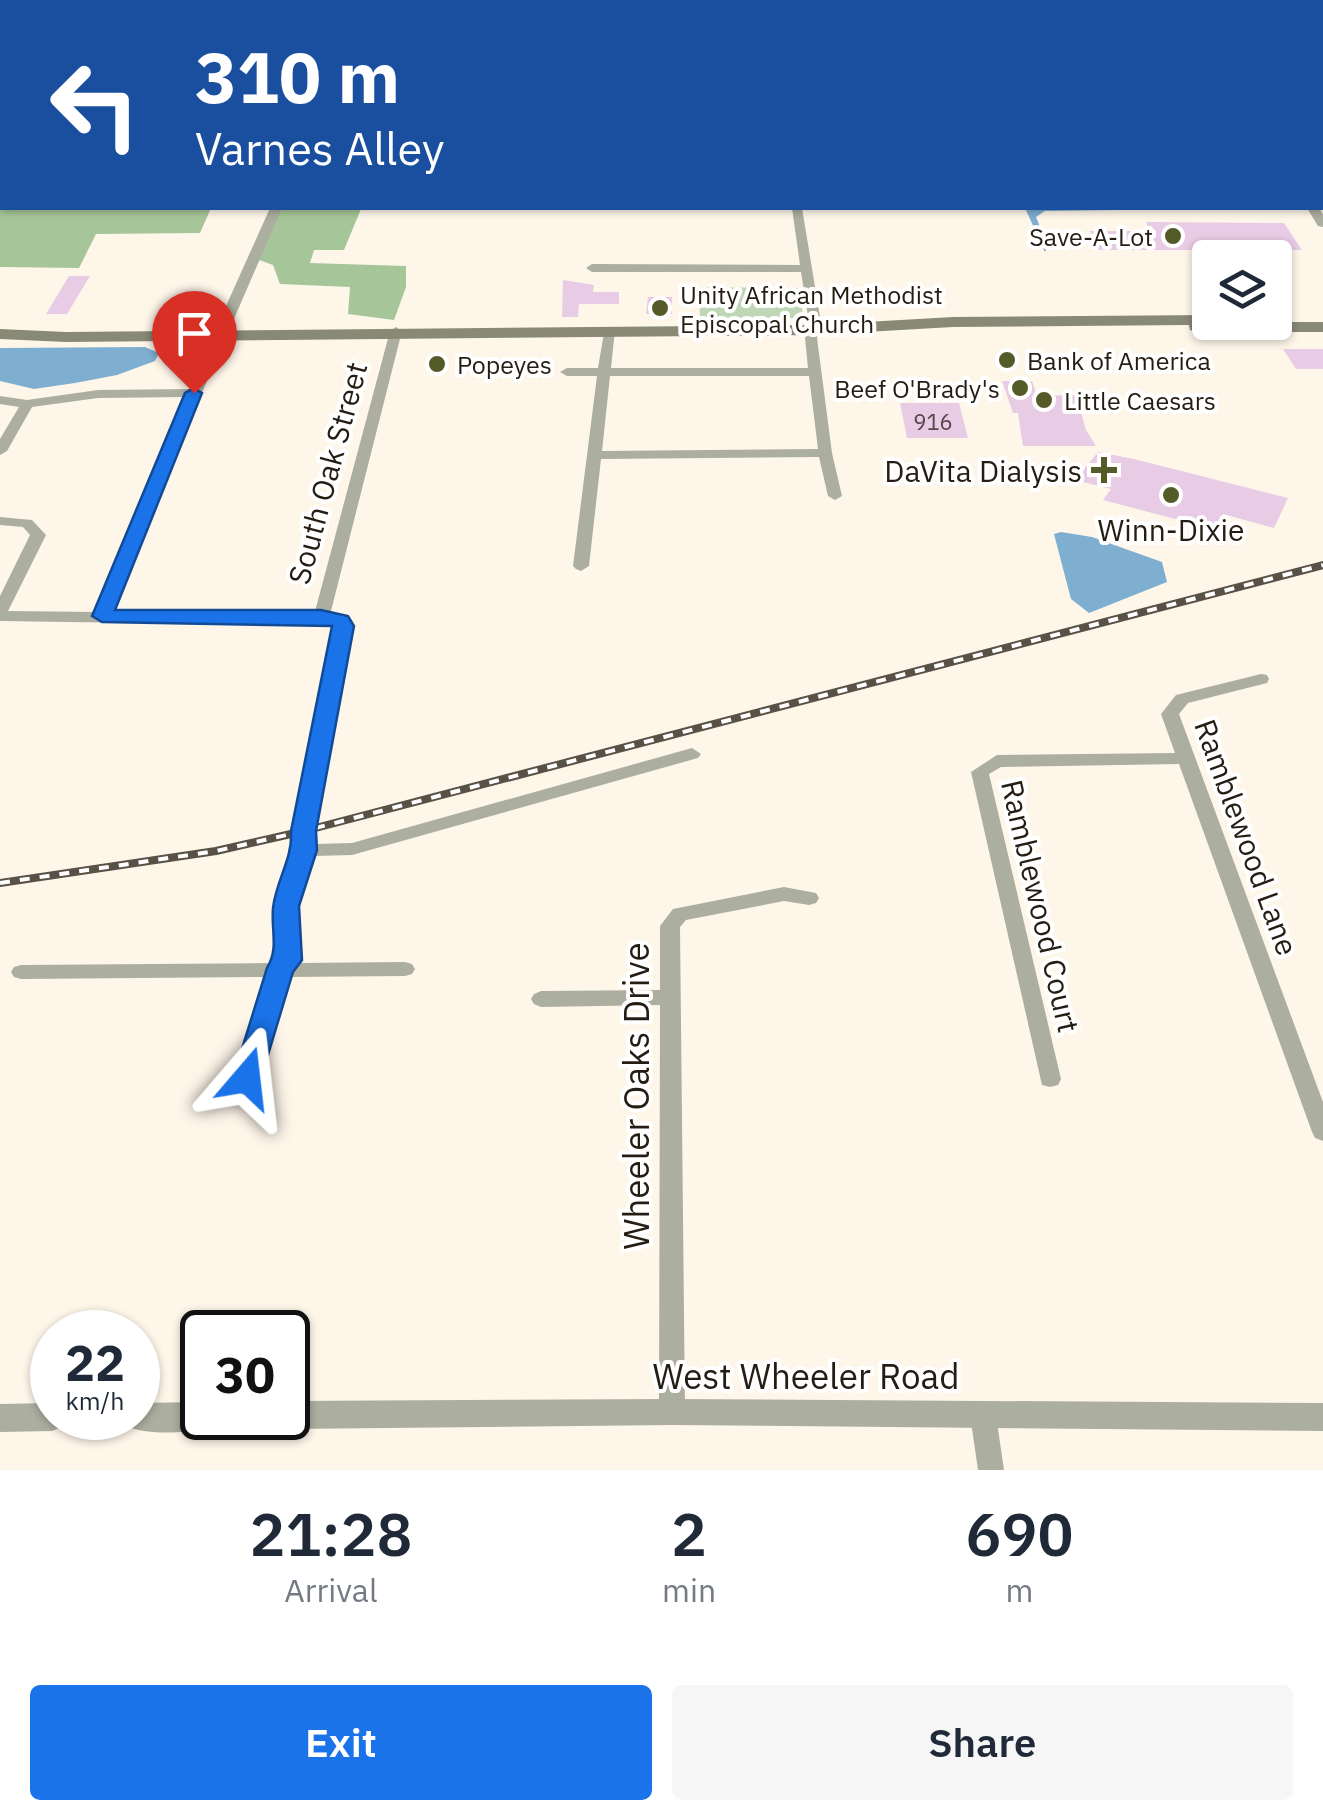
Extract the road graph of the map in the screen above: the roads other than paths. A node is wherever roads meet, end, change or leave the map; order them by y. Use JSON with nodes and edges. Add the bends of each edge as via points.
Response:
{"nodes":[{"id":1,"x":275,"y":210,"type":"edge"},
{"id":2,"x":797,"y":210,"type":"edge"},
{"id":3,"x":592,"y":268,"type":"dead end"},
{"id":4,"x":807,"y":269,"type":"junction"},
{"id":5,"x":1192,"y":320,"type":"edge"},
{"id":6,"x":1292,"y":321,"type":"edge"},
{"id":7,"x":1323,"y":324,"type":"edge"},
{"id":8,"x":396,"y":330,"type":"junction"},
{"id":9,"x":610,"y":330,"type":"junction"},
{"id":10,"x":812,"y":330,"type":"junction"},
{"id":11,"x":221,"y":331,"type":"junction"},
{"id":12,"x":0,"y":333,"type":"edge"},
{"id":13,"x":568,"y":372,"type":"dead end"},
{"id":14,"x":815,"y":372,"type":"junction"},
{"id":15,"x":602,"y":373,"type":"junction"},
{"id":16,"x":194,"y":393,"type":"junction"},
{"id":17,"x":0,"y":400,"type":"edge"},
{"id":18,"x":27,"y":404,"type":"junction"},
{"id":19,"x":0,"y":451,"type":"edge"},
{"id":20,"x":825,"y":453,"type":"junction"},
{"id":21,"x":594,"y":455,"type":"junction"},
{"id":22,"x":835,"y":496,"type":"dead end"},
{"id":23,"x":0,"y":521,"type":"edge"},
{"id":24,"x":581,"y":566,"type":"dead end"},
{"id":25,"x":0,"y":614,"type":"edge"},
{"id":26,"x":102,"y":616,"type":"junction"},
{"id":27,"x":321,"y":617,"type":"junction"},
{"id":28,"x":1261,"y":679,"type":"dead end"},
{"id":29,"x":692,"y":754,"type":"dead end"},
{"id":30,"x":1184,"y":758,"type":"junction"},
{"id":31,"x":304,"y":850,"type":"junction"},
{"id":32,"x":809,"y":898,"type":"dead end"},
{"id":33,"x":280,"y":968,"type":"junction"},
{"id":34,"x":405,"y":969,"type":"dead end"},
{"id":35,"x":20,"y":972,"type":"dead end"},
{"id":36,"x":669,"y":997,"type":"junction"},
{"id":37,"x":540,"y":999,"type":"dead end"},
{"id":38,"x":247,"y":1078,"type":"dead end"},
{"id":39,"x":1050,"y":1079,"type":"dead end"},
{"id":40,"x":1323,"y":1132,"type":"edge"},
{"id":41,"x":672,"y":1412,"type":"junction"},
{"id":42,"x":310,"y":1415,"type":"edge"},
{"id":43,"x":983,"y":1415,"type":"junction"},
{"id":44,"x":1323,"y":1417,"type":"edge"},
{"id":45,"x":0,"y":1418,"type":"edge"},
{"id":46,"x":30,"y":1418,"type":"edge"},
{"id":47,"x":991,"y":1470,"type":"edge"}],
"edges":[{"from":1,"to":11,"type":"street"},
{"from":2,"to":4,"type":"street"},
{"from":3,"to":4,"type":"street"},
{"from":4,"to":10,"type":"street"},
{"from":5,"to":10,"type":"main road"},
{"from":6,"to":7,"type":"main road"},
{"from":7,"to":10,"type":"main road"},
{"from":8,"to":9,"type":"main road"},
{"from":8,"to":11,"type":"main road"},
{"from":8,"to":27,"type":"street","name":"South Oak Street"},
{"from":9,"to":10,"type":"main road"},
{"from":9,"to":15,"type":"street"},
{"from":10,"to":14,"type":"street"},
{"from":11,"to":12,"type":"main road"},
{"from":11,"to":16,"type":"street"},
{"from":13,"to":15,"type":"street"},
{"from":14,"to":15,"type":"street"},
{"from":14,"to":20,"type":"street"},
{"from":15,"to":21,"type":"street"},
{"from":16,"to":18,"type":"street","via":[[98,394]]},
{"from":16,"to":26,"type":"street"},
{"from":17,"to":18,"type":"street"},
{"from":18,"to":19,"type":"street"},
{"from":20,"to":21,"type":"street"},
{"from":20,"to":22,"type":"street"},
{"from":21,"to":24,"type":"street"},
{"from":23,"to":25,"type":"street","via":[[27,522],[38,534]]},
{"from":25,"to":26,"type":"street"},
{"from":26,"to":27,"type":"street"},
{"from":27,"to":31,"type":"street","name":"South Oak Street","via":[[343,626]]},
{"from":28,"to":30,"type":"street","name":"Ramblewood Lane","via":[[1182,699],[1170,714]]},
{"from":29,"to":31,"type":"street","via":[[352,849]]},
{"from":30,"to":39,"type":"street","name":"Ramblewood Court","via":[[997,761],[980,772]]},
{"from":30,"to":40,"type":"street","name":"Ramblewood Lane"},
{"from":31,"to":33,"type":"street","name":"South Oak Street","via":[[286,906],[288,960]]},
{"from":32,"to":36,"type":"street","name":"Wheeler Oaks Drive","via":[[784,894],[680,914],[670,926]]},
{"from":33,"to":34,"type":"street"},
{"from":33,"to":35,"type":"street"},
{"from":33,"to":38,"type":"street","name":"South Oak Street"},
{"from":36,"to":37,"type":"street"},
{"from":36,"to":41,"type":"street","name":"Wheeler Oaks Drive"},
{"from":41,"to":42,"type":"street","name":"West Wheeler Road"},
{"from":41,"to":43,"type":"street","name":"West Wheeler Road"},
{"from":43,"to":44,"type":"street","name":"West Wheeler Road"},
{"from":43,"to":47,"type":"street"},
{"from":45,"to":46,"type":"street"}]}
